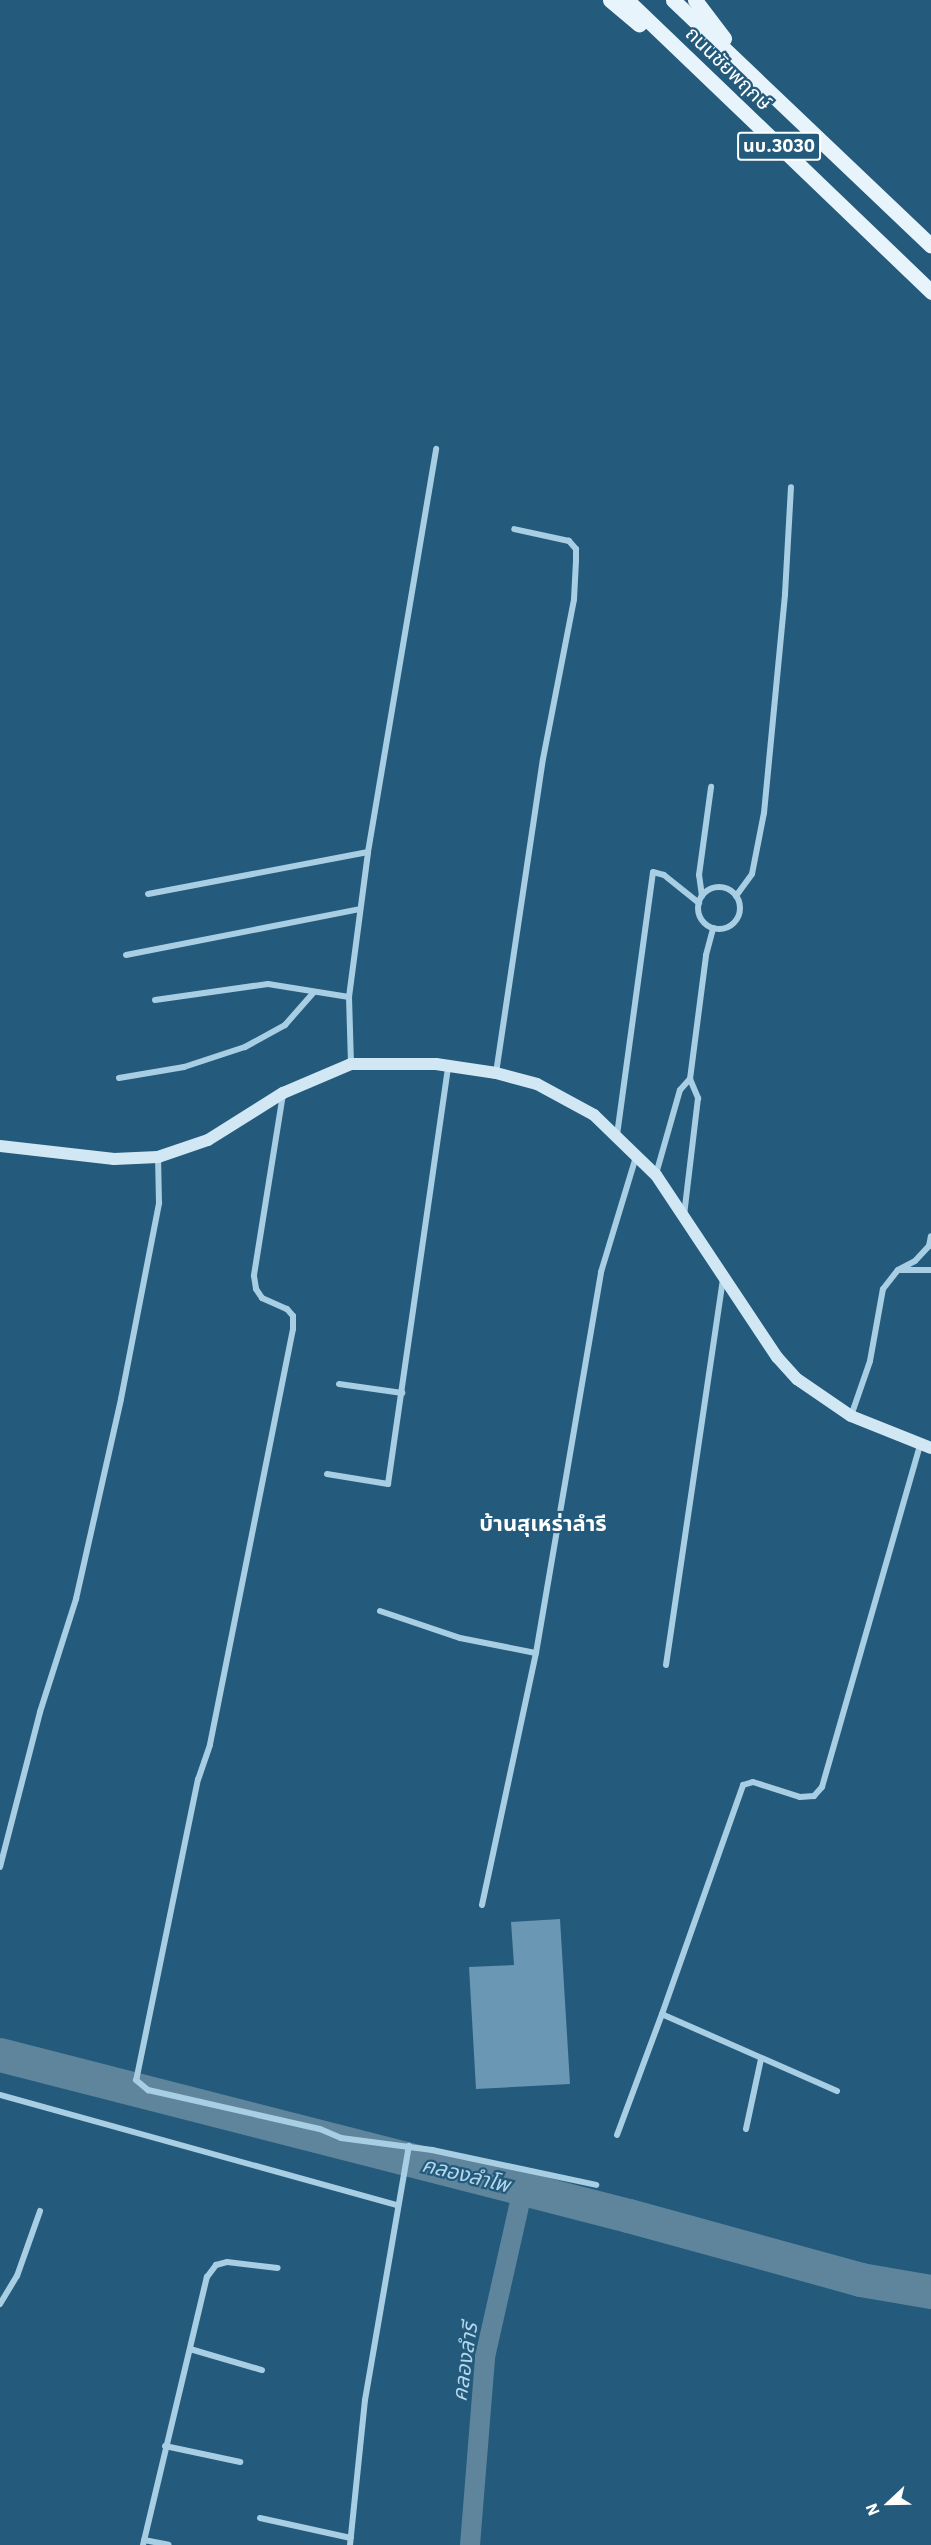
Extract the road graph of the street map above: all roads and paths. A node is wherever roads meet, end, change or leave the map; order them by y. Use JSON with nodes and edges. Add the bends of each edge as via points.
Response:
{"nodes":[{"id":1,"x":610,"y":0,"type":"edge"},
{"id":2,"x":627,"y":0,"type":"edge"},
{"id":3,"x":674,"y":0,"type":"edge"},
{"id":4,"x":695,"y":0,"type":"edge"},
{"id":5,"x":752,"y":75,"type":"junction"},
{"id":6,"x":729,"y":98,"type":"junction"},
{"id":7,"x":931,"y":246,"type":"edge"},
{"id":8,"x":931,"y":292,"type":"edge"},
{"id":9,"x":436,"y":450,"type":"dead end"},
{"id":10,"x":791,"y":487,"type":"dead end"},
{"id":11,"x":514,"y":529,"type":"dead end"},
{"id":12,"x":711,"y":787,"type":"dead end"},
{"id":13,"x":368,"y":852,"type":"junction"},
{"id":14,"x":148,"y":894,"type":"dead end"},
{"id":15,"x":702,"y":896,"type":"junction"},
{"id":16,"x":736,"y":896,"type":"junction"},
{"id":17,"x":699,"y":903,"type":"junction"},
{"id":18,"x":360,"y":909,"type":"junction"},
{"id":19,"x":713,"y":928,"type":"junction"},
{"id":20,"x":126,"y":955,"type":"dead end"},
{"id":21,"x":314,"y":992,"type":"junction"},
{"id":22,"x":349,"y":997,"type":"junction"},
{"id":23,"x":155,"y":1000,"type":"dead end"},
{"id":24,"x":351,"y":1064,"type":"junction"},
{"id":25,"x":448,"y":1066,"type":"junction"},
{"id":26,"x":496,"y":1072,"type":"junction"},
{"id":27,"x":119,"y":1078,"type":"dead end"},
{"id":28,"x":690,"y":1079,"type":"junction"},
{"id":29,"x":284,"y":1093,"type":"junction"},
{"id":30,"x":617,"y":1136,"type":"junction"},
{"id":31,"x":0,"y":1146,"type":"edge"},
{"id":32,"x":637,"y":1154,"type":"junction"},
{"id":33,"x":158,"y":1157,"type":"junction"},
{"id":34,"x":656,"y":1175,"type":"junction"},
{"id":35,"x":684,"y":1216,"type":"junction"},
{"id":36,"x":931,"y":1236,"type":"edge"},
{"id":37,"x":898,"y":1270,"type":"junction"},
{"id":38,"x":931,"y":1270,"type":"edge"},
{"id":39,"x":724,"y":1277,"type":"junction"},
{"id":40,"x":339,"y":1384,"type":"dead end"},
{"id":41,"x":402,"y":1393,"type":"junction"},
{"id":42,"x":850,"y":1416,"type":"junction"},
{"id":43,"x":927,"y":1445,"type":"edge"},
{"id":44,"x":327,"y":1474,"type":"dead end"},
{"id":45,"x":380,"y":1611,"type":"dead end"},
{"id":46,"x":536,"y":1653,"type":"junction"},
{"id":47,"x":666,"y":1665,"type":"dead end"},
{"id":48,"x":0,"y":1867,"type":"edge"},
{"id":49,"x":482,"y":1905,"type":"dead end"},
{"id":50,"x":662,"y":2014,"type":"junction"},
{"id":51,"x":761,"y":2059,"type":"junction"},
{"id":52,"x":837,"y":2091,"type":"dead end"},
{"id":53,"x":0,"y":2095,"type":"edge"},
{"id":54,"x":746,"y":2130,"type":"dead end"},
{"id":55,"x":617,"y":2135,"type":"dead end"},
{"id":56,"x":408,"y":2149,"type":"junction"},
{"id":57,"x":596,"y":2185,"type":"dead end"},
{"id":58,"x":397,"y":2205,"type":"junction"},
{"id":59,"x":40,"y":2211,"type":"dead end"},
{"id":60,"x":278,"y":2268,"type":"dead end"},
{"id":61,"x":0,"y":2304,"type":"edge"},
{"id":62,"x":190,"y":2349,"type":"junction"},
{"id":63,"x":262,"y":2370,"type":"dead end"},
{"id":64,"x":165,"y":2446,"type":"junction"},
{"id":65,"x":240,"y":2462,"type":"dead end"},
{"id":66,"x":260,"y":2518,"type":"dead end"},
{"id":67,"x":351,"y":2541,"type":"edge"},
{"id":68,"x":143,"y":2543,"type":"edge"},
{"id":69,"x":169,"y":2545,"type":"edge"}],
"edges":[{"from":1,"to":6,"type":"main road"},
{"from":2,"to":6,"type":"main road","name":"ถนนชัยพฤกษ์","number":"นบ.3030"},
{"from":3,"to":5,"type":"main road","name":"ถนนชัยพฤกษ์","number":"นบ.3030"},
{"from":4,"to":5,"type":"main road"},
{"from":5,"to":7,"type":"main road","name":"ถนนชัยพฤกษ์","number":"นบ.3030"},
{"from":6,"to":8,"type":"main road","name":"ถนนชัยพฤกษ์","number":"นบ.3030"},
{"from":9,"to":13,"type":"street"},
{"from":10,"to":16,"type":"street","via":[[764,813],[752,874]]},
{"from":11,"to":26,"type":"street","via":[[570,541],[576,549],[576,560],[574,599],[543,759]]},
{"from":12,"to":15,"type":"street","via":[[699,875]]},
{"from":13,"to":14,"type":"street"},
{"from":13,"to":18,"type":"street"},
{"from":15,"to":16,"type":"street","via":[[723,887]]},
{"from":15,"to":17,"type":"street"},
{"from":16,"to":19,"type":"street","via":[[740,908],[736,920],[726,928]]},
{"from":17,"to":19,"type":"street","via":[[701,919]]},
{"from":17,"to":30,"type":"street","via":[[664,875],[653,872]]},
{"from":18,"to":20,"type":"street"},
{"from":18,"to":22,"type":"street"},
{"from":19,"to":28,"type":"street"},
{"from":21,"to":22,"type":"street"},
{"from":21,"to":23,"type":"street","via":[[268,984]]},
{"from":21,"to":27,"type":"street","via":[[285,1025],[245,1047],[184,1067]]},
{"from":22,"to":24,"type":"street"},
{"from":24,"to":25,"type":"street","via":[[382,1061]]},
{"from":24,"to":29,"type":"street"},
{"from":25,"to":26,"type":"street"},
{"from":25,"to":41,"type":"street"},
{"from":26,"to":30,"type":"street","via":[[567,1097]]},
{"from":28,"to":34,"type":"street","via":[[680,1090]]},
{"from":28,"to":35,"type":"street","via":[[698,1098]]},
{"from":29,"to":33,"type":"street","via":[[208,1140]]},
{"from":29,"to":56,"type":"street","via":[[254,1276],[262,1298],[287,1309],[293,1316],[293,1329],[210,1745],[198,1779],[136,2080],[147,2090],[320,2129],[341,2138]]},
{"from":30,"to":32,"type":"street"},
{"from":31,"to":33,"type":"street","via":[[114,1159]]},
{"from":32,"to":34,"type":"street"},
{"from":32,"to":46,"type":"street","via":[[601,1272]]},
{"from":33,"to":48,"type":"street","via":[[159,1203],[119,1410],[76,1599],[40,1713]]},
{"from":34,"to":35,"type":"street"},
{"from":35,"to":39,"type":"street"},
{"from":36,"to":37,"type":"street","via":[[929,1246],[915,1261]]},
{"from":37,"to":38,"type":"street"},
{"from":37,"to":42,"type":"street","via":[[888,1280],[879,1303],[870,1361]]},
{"from":39,"to":42,"type":"street","via":[[777,1357],[797,1379]]},
{"from":39,"to":47,"type":"street"},
{"from":40,"to":41,"type":"street"},
{"from":41,"to":44,"type":"street","via":[[388,1484]]},
{"from":42,"to":43,"type":"street"},
{"from":43,"to":50,"type":"street","via":[[822,1787],[814,1796],[800,1797],[753,1782],[743,1785]]},
{"from":45,"to":46,"type":"street","via":[[460,1638]]},
{"from":46,"to":49,"type":"street"},
{"from":50,"to":51,"type":"street"},
{"from":50,"to":55,"type":"street"},
{"from":51,"to":52,"type":"street"},
{"from":51,"to":54,"type":"street"},
{"from":53,"to":58,"type":"street"},
{"from":56,"to":57,"type":"street"},
{"from":56,"to":58,"type":"street"},
{"from":58,"to":67,"type":"street","via":[[365,2400]]},
{"from":59,"to":61,"type":"street","via":[[16,2276]]},
{"from":60,"to":62,"type":"street","via":[[227,2262],[216,2265],[207,2277]]},
{"from":62,"to":63,"type":"street"},
{"from":62,"to":64,"type":"street"},
{"from":64,"to":65,"type":"street"},
{"from":64,"to":68,"type":"street"},
{"from":66,"to":67,"type":"street"},
{"from":68,"to":69,"type":"street"}]}
